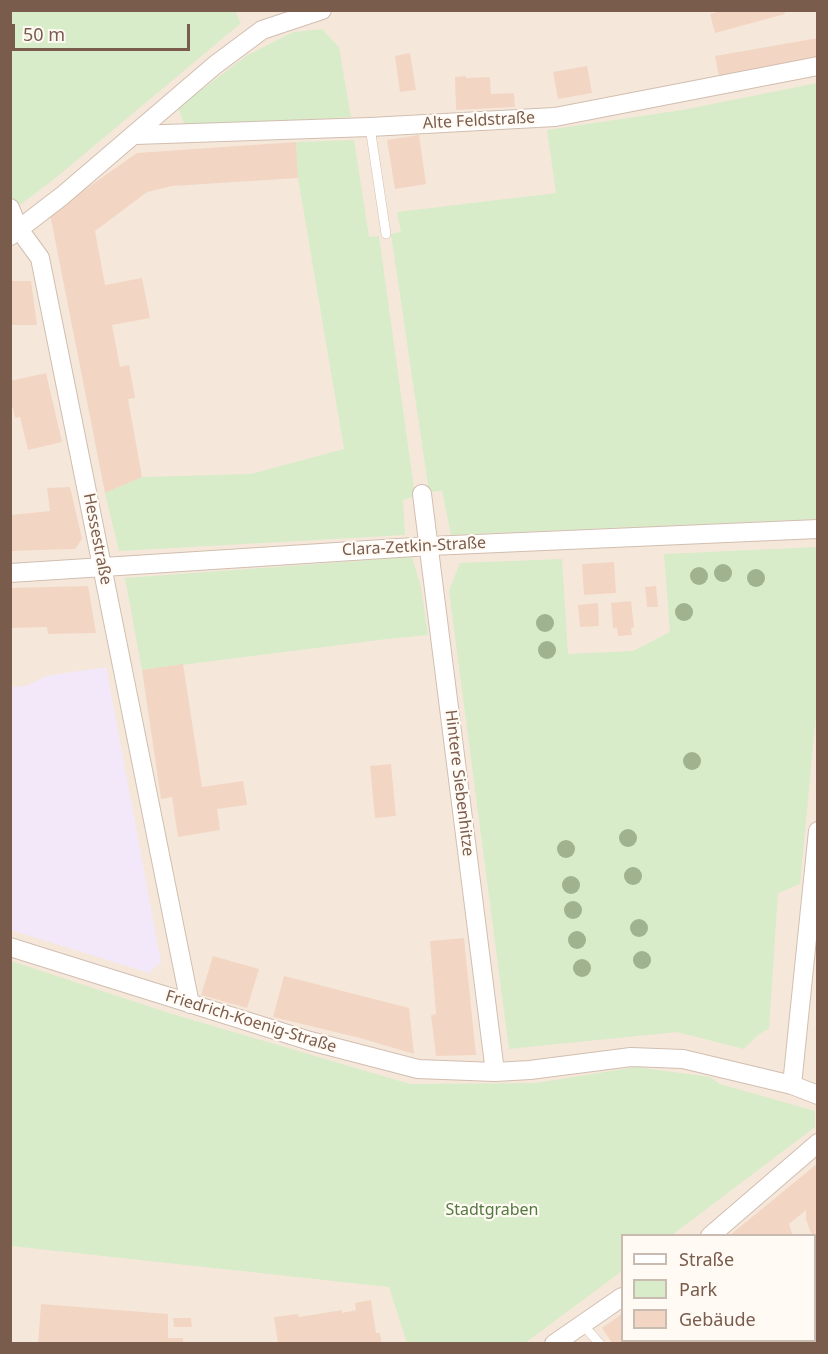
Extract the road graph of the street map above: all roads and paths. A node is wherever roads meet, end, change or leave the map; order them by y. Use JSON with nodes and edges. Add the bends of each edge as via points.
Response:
{"nodes":[{"id":1,"x":322,"y":10,"type":"edge"},
{"id":2,"x":818,"y":66,"type":"edge"},
{"id":3,"x":370,"y":127,"type":"junction"},
{"id":4,"x":135,"y":135,"type":"junction"},
{"id":5,"x":10,"y":208,"type":"edge"},
{"id":6,"x":14,"y":232,"type":"edge"},
{"id":7,"x":386,"y":234,"type":"dead end"},
{"id":8,"x":422,"y":494,"type":"dead end"},
{"id":9,"x":818,"y":529,"type":"edge"},
{"id":10,"x":430,"y":546,"type":"junction"},
{"id":11,"x":103,"y":566,"type":"junction"},
{"id":12,"x":10,"y":573,"type":"edge"},
{"id":13,"x":818,"y":831,"type":"edge"},
{"id":14,"x":10,"y":947,"type":"edge"},
{"id":15,"x":190,"y":1004,"type":"junction"},
{"id":16,"x":495,"y":1072,"type":"junction"},
{"id":17,"x":792,"y":1084,"type":"junction"},
{"id":18,"x":818,"y":1095,"type":"edge"},
{"id":19,"x":818,"y":1143,"type":"edge"},
{"id":20,"x":712,"y":1234,"type":"edge"},
{"id":21,"x":621,"y":1298,"type":"edge"},
{"id":22,"x":583,"y":1324,"type":"junction"},
{"id":23,"x":554,"y":1344,"type":"edge"},
{"id":24,"x":600,"y":1344,"type":"edge"}],
"edges":[{"from":1,"to":4,"type":"street","via":[[262,30]]},
{"from":2,"to":3,"type":"street","name":"Alte Feldstraße","via":[[555,117]]},
{"from":3,"to":4,"type":"street","name":"Alte Feldstraße"},
{"from":3,"to":7,"type":"lane"},
{"from":4,"to":6,"type":"street"},
{"from":5,"to":6,"type":"street","name":"Hessestraße"},
{"from":6,"to":11,"type":"street","name":"Hessestraße","via":[[40,258]]},
{"from":8,"to":10,"type":"street","name":"Hintere Siebenhitze"},
{"from":9,"to":10,"type":"street","name":"Clara-Zetkin-Straße"},
{"from":10,"to":11,"type":"street","name":"Clara-Zetkin-Straße"},
{"from":10,"to":16,"type":"street","name":"Hintere Siebenhitze"},
{"from":11,"to":12,"type":"street","name":"Clara-Zetkin-Straße"},
{"from":11,"to":15,"type":"street","name":"Hessestraße"},
{"from":13,"to":17,"type":"street"},
{"from":14,"to":15,"type":"street","name":"Friedrich-Koenig-Straße"},
{"from":15,"to":16,"type":"street","name":"Friedrich-Koenig-Straße","via":[[418,1069]]},
{"from":16,"to":17,"type":"street","name":"Friedrich-Koenig-Straße","via":[[631,1057],[683,1059]]},
{"from":17,"to":18,"type":"street","name":"Friedrich-Koenig-Straße"},
{"from":19,"to":20,"type":"street"},
{"from":21,"to":22,"type":"street"},
{"from":22,"to":23,"type":"street"},
{"from":22,"to":24,"type":"lane"}]}
